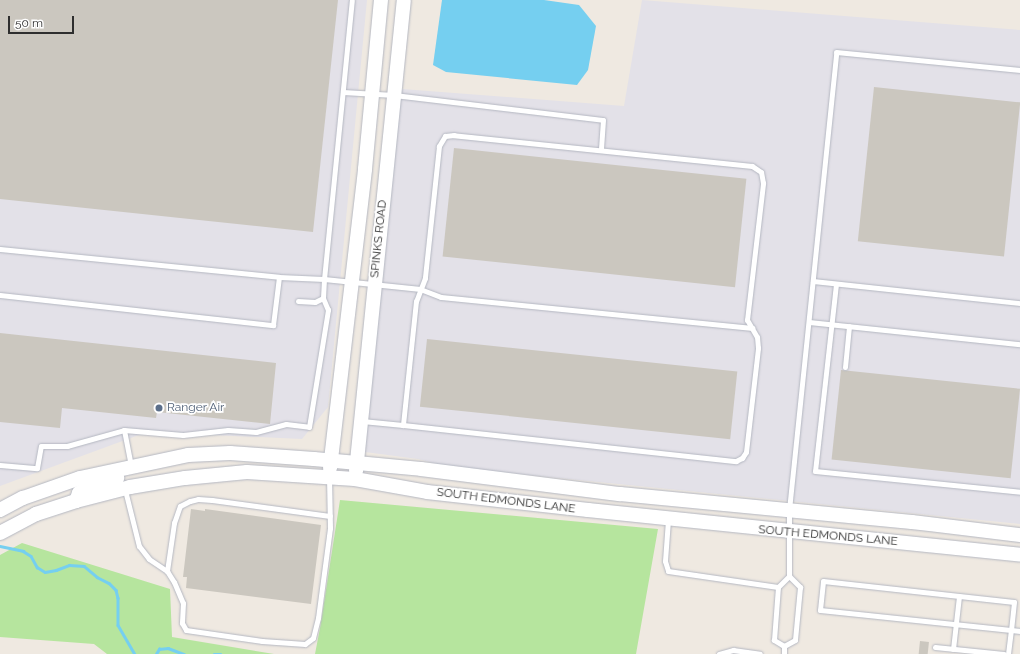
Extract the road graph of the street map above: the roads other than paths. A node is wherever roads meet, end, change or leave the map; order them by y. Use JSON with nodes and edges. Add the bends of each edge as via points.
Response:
{"nodes":[{"id":1,"x":352,"y":0,"type":"edge"},
{"id":2,"x":381,"y":0,"type":"edge"},
{"id":3,"x":404,"y":0,"type":"edge"},
{"id":4,"x":1020,"y":70,"type":"edge"},
{"id":5,"x":343,"y":92,"type":"junction"},
{"id":6,"x":372,"y":94,"type":"junction"},
{"id":7,"x":394,"y":96,"type":"junction"},
{"id":8,"x":601,"y":150,"type":"junction"},
{"id":9,"x":0,"y":249,"type":"edge"},
{"id":10,"x":278,"y":277,"type":"junction"},
{"id":11,"x":324,"y":279,"type":"junction"},
{"id":12,"x":814,"y":281,"type":"junction"},
{"id":13,"x":352,"y":283,"type":"junction"},
{"id":14,"x":836,"y":284,"type":"junction"},
{"id":15,"x":374,"y":285,"type":"junction"},
{"id":16,"x":420,"y":289,"type":"junction"},
{"id":17,"x":0,"y":295,"type":"edge"},
{"id":18,"x":323,"y":298,"type":"junction"},
{"id":19,"x":298,"y":301,"type":"dead end"},
{"id":20,"x":1020,"y":303,"type":"edge"},
{"id":21,"x":809,"y":322,"type":"junction"},
{"id":22,"x":832,"y":324,"type":"junction"},
{"id":23,"x":849,"y":326,"type":"junction"},
{"id":24,"x":752,"y":328,"type":"junction"},
{"id":25,"x":1020,"y":344,"type":"edge"},
{"id":26,"x":845,"y":367,"type":"dead end"},
{"id":27,"x":360,"y":420,"type":"junction"},
{"id":28,"x":402,"y":425,"type":"junction"},
{"id":29,"x":124,"y":430,"type":"junction"},
{"id":30,"x":332,"y":460,"type":"junction"},
{"id":31,"x":356,"y":463,"type":"junction"},
{"id":32,"x":0,"y":465,"type":"edge"},
{"id":33,"x":131,"y":467,"type":"junction"},
{"id":34,"x":329,"y":477,"type":"junction"},
{"id":35,"x":355,"y":479,"type":"junction"},
{"id":36,"x":125,"y":489,"type":"junction"},
{"id":37,"x":1020,"y":492,"type":"edge"},
{"id":38,"x":689,"y":500,"type":"junction"},
{"id":39,"x":76,"y":501,"type":"junction"},
{"id":40,"x":0,"y":510,"type":"edge"},
{"id":41,"x":789,"y":510,"type":"junction"},
{"id":42,"x":330,"y":516,"type":"junction"},
{"id":43,"x":668,"y":519,"type":"junction"},
{"id":44,"x":682,"y":521,"type":"junction"},
{"id":45,"x":0,"y":533,"type":"edge"},
{"id":46,"x":789,"y":533,"type":"junction"},
{"id":47,"x":1020,"y":535,"type":"edge"},
{"id":48,"x":1020,"y":555,"type":"edge"},
{"id":49,"x":167,"y":571,"type":"junction"},
{"id":50,"x":789,"y":576,"type":"junction"},
{"id":51,"x":778,"y":587,"type":"junction"},
{"id":52,"x":959,"y":596,"type":"junction"},
{"id":53,"x":956,"y":624,"type":"junction"},
{"id":54,"x":1011,"y":630,"type":"junction"},
{"id":55,"x":1020,"y":631,"type":"edge"},
{"id":56,"x":784,"y":646,"type":"junction"},
{"id":57,"x":935,"y":647,"type":"dead end"},
{"id":58,"x":953,"y":649,"type":"junction"},
{"id":59,"x":719,"y":654,"type":"edge"},
{"id":60,"x":760,"y":654,"type":"edge"},
{"id":61,"x":784,"y":654,"type":"edge"},
{"id":62,"x":1004,"y":654,"type":"edge"},
{"id":63,"x":1008,"y":654,"type":"edge"}],
"edges":[{"from":1,"to":5,"type":"lane"},
{"from":2,"to":6,"type":"main road","name":"SPINKS ROAD"},
{"from":3,"to":7,"type":"main road","name":"SPINKS ROAD"},
{"from":4,"to":12,"type":"lane","via":[[836,52]]},
{"from":5,"to":6,"type":"lane"},
{"from":5,"to":11,"type":"lane"},
{"from":6,"to":7,"type":"lane"},
{"from":6,"to":13,"type":"main road","name":"SPINKS ROAD"},
{"from":7,"to":8,"type":"lane","via":[[603,120]]},
{"from":7,"to":15,"type":"main road","name":"SPINKS ROAD"},
{"from":8,"to":16,"type":"lane","via":[[445,136],[439,146],[425,278]]},
{"from":8,"to":24,"type":"lane","via":[[752,166],[761,172],[763,183],[747,320]]},
{"from":9,"to":10,"type":"lane"},
{"from":10,"to":11,"type":"lane"},
{"from":10,"to":17,"type":"lane","via":[[273,325]]},
{"from":11,"to":13,"type":"lane"},
{"from":11,"to":18,"type":"lane"},
{"from":12,"to":14,"type":"lane"},
{"from":12,"to":21,"type":"lane"},
{"from":13,"to":15,"type":"lane"},
{"from":13,"to":30,"type":"main road","name":"SPINKS ROAD"},
{"from":14,"to":20,"type":"lane"},
{"from":14,"to":22,"type":"lane"},
{"from":15,"to":16,"type":"lane"},
{"from":15,"to":27,"type":"main road","name":"SPINKS ROAD"},
{"from":16,"to":24,"type":"lane","via":[[441,297]]},
{"from":16,"to":28,"type":"lane","via":[[416,301]]},
{"from":18,"to":19,"type":"lane","via":[[315,302]]},
{"from":18,"to":29,"type":"lane","via":[[328,310],[309,427],[286,424],[256,432],[228,430],[182,435]]},
{"from":21,"to":22,"type":"lane"},
{"from":21,"to":41,"type":"lane"},
{"from":22,"to":23,"type":"lane"},
{"from":22,"to":37,"type":"lane","via":[[816,471]]},
{"from":23,"to":25,"type":"lane"},
{"from":23,"to":26,"type":"lane"},
{"from":24,"to":28,"type":"lane","via":[[757,337],[758,348],[747,444],[744,455],[736,461]]},
{"from":27,"to":28,"type":"lane"},
{"from":27,"to":31,"type":"main road","name":"SPINKS ROAD"},
{"from":29,"to":32,"type":"lane","via":[[67,446],[42,446],[37,468]]},
{"from":29,"to":33,"type":"lane"},
{"from":30,"to":31,"type":"main road","name":"SOUTH EDMONDS LANE"},
{"from":30,"to":33,"type":"main road","name":"SOUTH EDMONDS LANE","via":[[204,453]]},
{"from":30,"to":34,"type":"main road","name":"SPINKS ROAD"},
{"from":31,"to":35,"type":"main road","name":"SPINKS ROAD"},
{"from":31,"to":38,"type":"main road","name":"SOUTH EDMONDS LANE"},
{"from":33,"to":39,"type":"main road","via":[[127,475],[79,493]]},
{"from":33,"to":40,"type":"main road","name":"SOUTH EDMONDS LANE","via":[[80,478],[23,498]]},
{"from":34,"to":35,"type":"main road","name":"SOUTH EDMONDS LANE"},
{"from":34,"to":36,"type":"main road","name":"SOUTH EDMONDS LANE","via":[[247,472],[185,478]]},
{"from":34,"to":42,"type":"lane"},
{"from":35,"to":43,"type":"main road","name":"SOUTH EDMONDS LANE","via":[[427,492]]},
{"from":36,"to":39,"type":"main road","name":"SOUTH EDMONDS LANE"},
{"from":36,"to":49,"type":"lane","via":[[140,546],[149,559]]},
{"from":38,"to":41,"type":"main road","name":"SOUTH EDMONDS LANE"},
{"from":38,"to":44,"type":"main road"},
{"from":39,"to":45,"type":"main road","name":"SOUTH EDMONDS LANE","via":[[36,514]]},
{"from":41,"to":46,"type":"lane"},
{"from":41,"to":47,"type":"main road","name":"SOUTH EDMONDS LANE"},
{"from":42,"to":49,"type":"lane","via":[[212,500],[190,501],[180,506],[174,523]]},
{"from":42,"to":49,"type":"lane","via":[[318,618],[313,638],[305,644],[262,641],[186,630],[182,623],[182,603]]},
{"from":43,"to":44,"type":"main road","name":"SOUTH EDMONDS LANE"},
{"from":43,"to":51,"type":"lane","via":[[665,565],[668,571]]},
{"from":44,"to":46,"type":"main road","name":"SOUTH EDMONDS LANE"},
{"from":46,"to":48,"type":"main road","name":"SOUTH EDMONDS LANE"},
{"from":46,"to":50,"type":"lane"},
{"from":50,"to":51,"type":"lane"},
{"from":50,"to":56,"type":"lane","via":[[800,587],[795,640]]},
{"from":51,"to":56,"type":"lane","via":[[774,640]]},
{"from":52,"to":53,"type":"lane"},
{"from":52,"to":53,"type":"lane","via":[[823,581],[820,610]]},
{"from":52,"to":54,"type":"lane","via":[[1014,602]]},
{"from":53,"to":54,"type":"lane"},
{"from":53,"to":58,"type":"lane"},
{"from":54,"to":55,"type":"lane"},
{"from":54,"to":63,"type":"lane"},
{"from":56,"to":61,"type":"lane"},
{"from":57,"to":58,"type":"lane"},
{"from":58,"to":62,"type":"lane"},
{"from":59,"to":60,"type":"lane","via":[[733,650]]}]}
